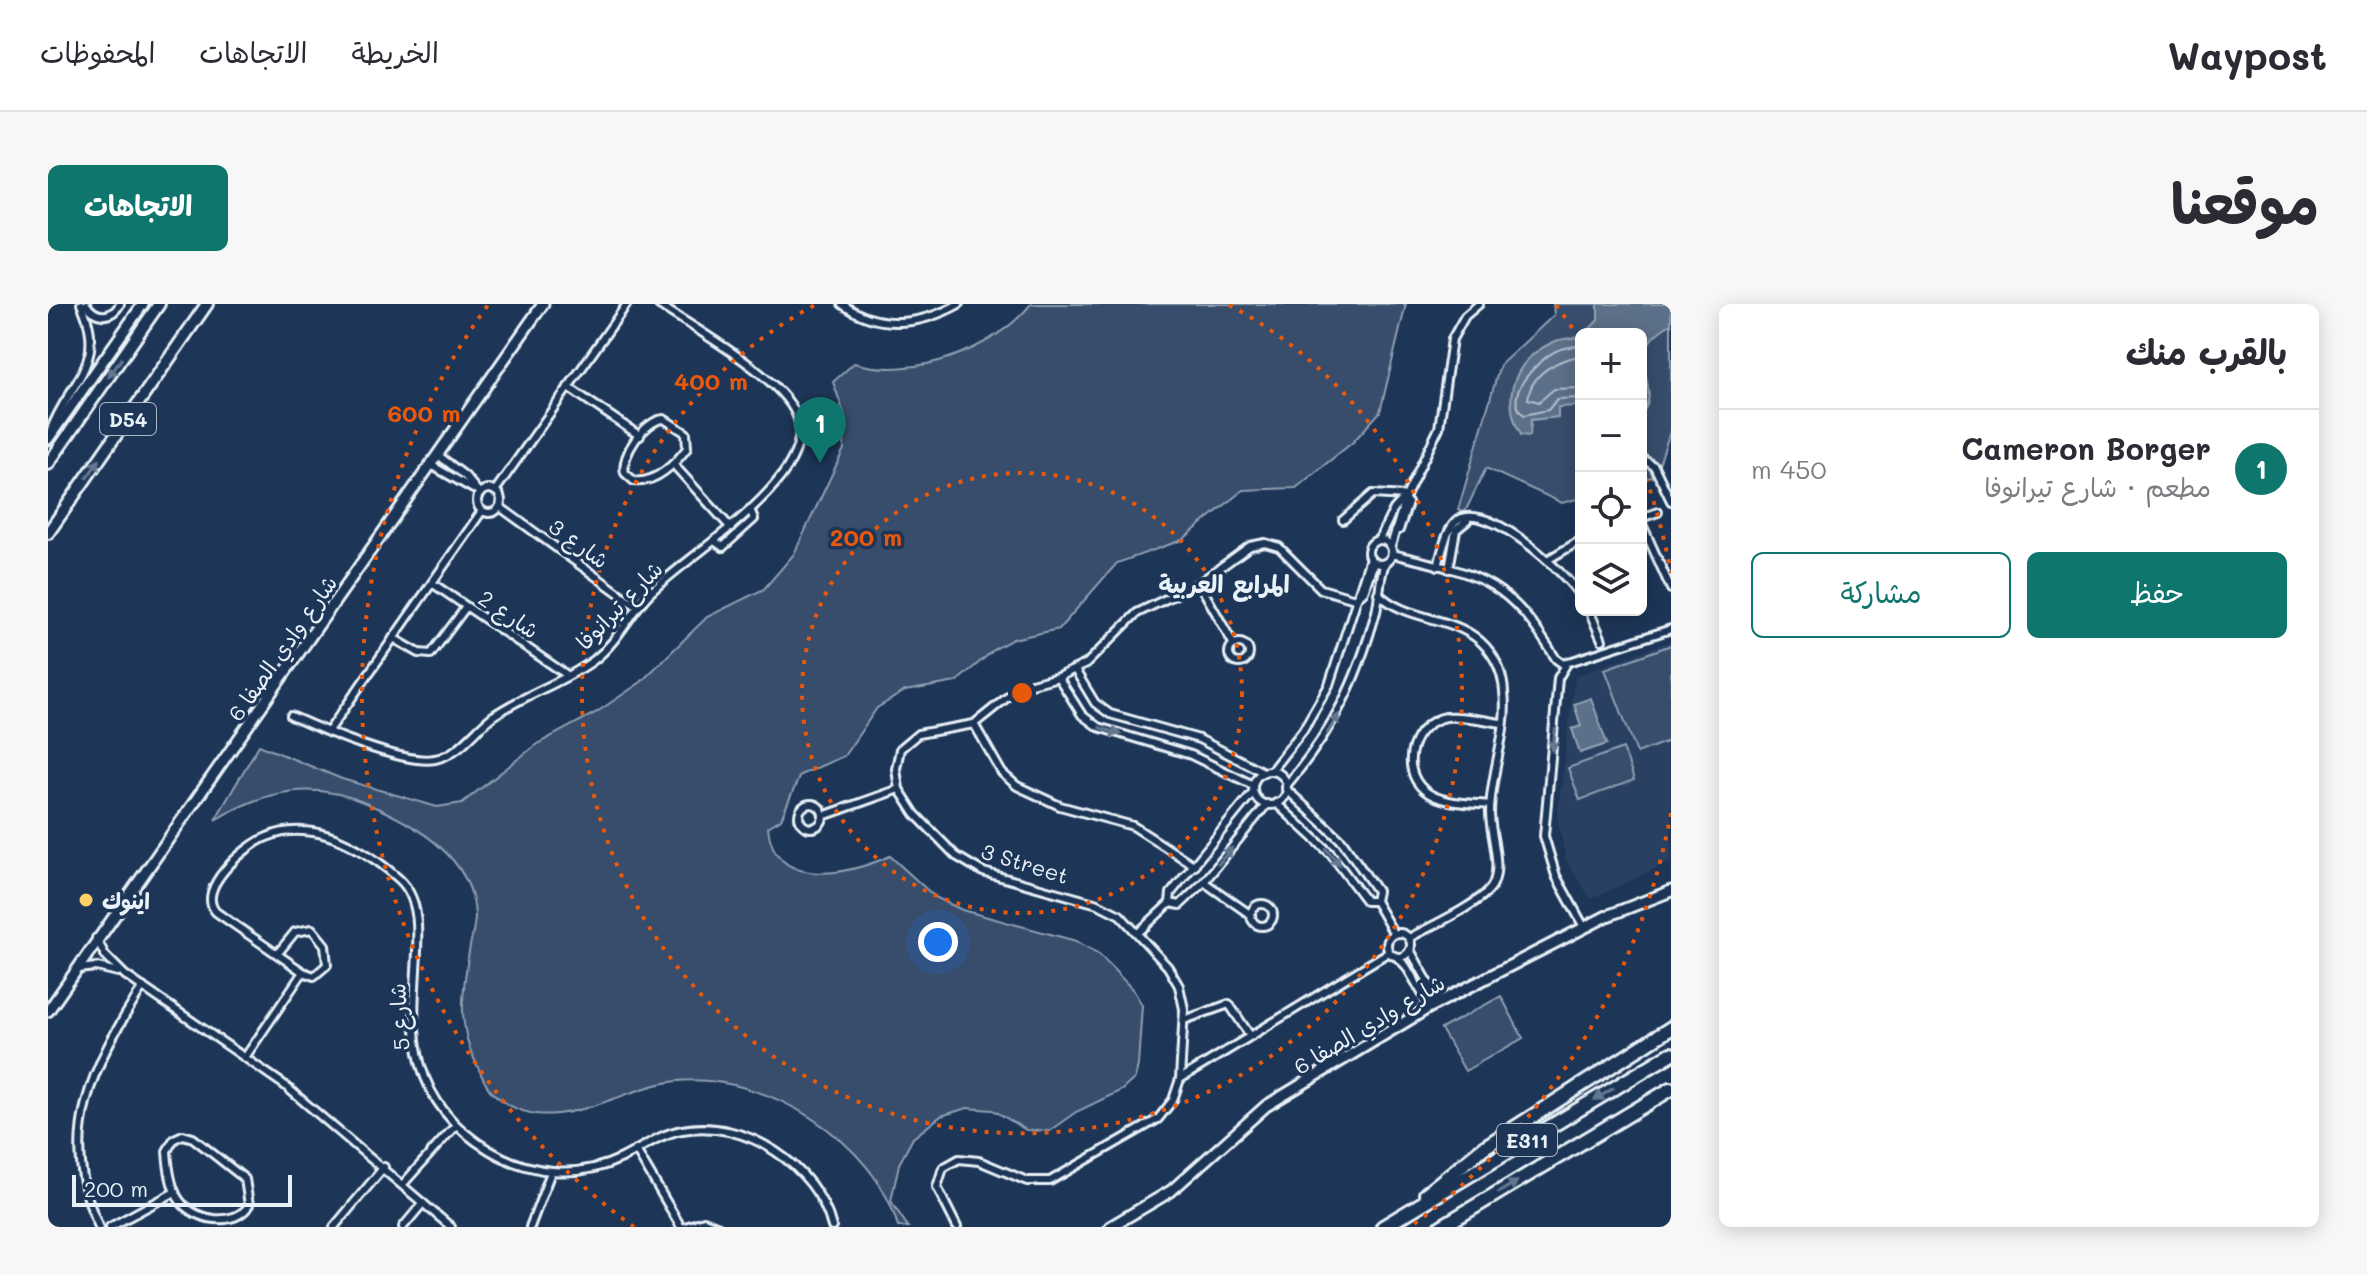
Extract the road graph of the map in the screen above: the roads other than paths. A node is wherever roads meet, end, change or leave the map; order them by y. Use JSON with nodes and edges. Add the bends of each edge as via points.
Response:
{"nodes":[{"id":1,"x":83,"y":304,"type":"edge"},
{"id":2,"x":120,"y":304,"type":"edge"},
{"id":3,"x":143,"y":304,"type":"edge"},
{"id":4,"x":159,"y":304,"type":"edge"},
{"id":5,"x":207,"y":304,"type":"edge"},
{"id":6,"x":543,"y":304,"type":"edge"},
{"id":7,"x":627,"y":304,"type":"edge"},
{"id":8,"x":658,"y":304,"type":"edge"},
{"id":9,"x":842,"y":304,"type":"edge"},
{"id":10,"x":959,"y":304,"type":"edge"},
{"id":11,"x":1479,"y":304,"type":"edge"},
{"id":12,"x":568,"y":387,"type":"junction"},
{"id":13,"x":640,"y":436,"type":"junction"},
{"id":14,"x":48,"y":438,"type":"edge"},
{"id":15,"x":438,"y":455,"type":"junction"},
{"id":16,"x":1647,"y":462,"type":"edge"},
{"id":17,"x":48,"y":464,"type":"edge"},
{"id":18,"x":673,"y":464,"type":"junction"},
{"id":19,"x":431,"y":465,"type":"junction"},
{"id":20,"x":451,"y":465,"type":"junction"},
{"id":21,"x":445,"y":474,"type":"junction"},
{"id":22,"x":474,"y":490,"type":"junction"},
{"id":23,"x":495,"y":491,"type":"junction"},
{"id":24,"x":1406,"y":496,"type":"junction"},
{"id":25,"x":1671,"y":501,"type":"edge"},
{"id":26,"x":500,"y":507,"type":"junction"},
{"id":27,"x":750,"y":509,"type":"junction"},
{"id":28,"x":482,"y":511,"type":"junction"},
{"id":29,"x":1658,"y":512,"type":"dead end"},
{"id":30,"x":1647,"y":517,"type":"edge"},
{"id":31,"x":1343,"y":520,"type":"dead end"},
{"id":32,"x":1486,"y":522,"type":"junction"},
{"id":33,"x":731,"y":528,"type":"junction"},
{"id":34,"x":1384,"y":528,"type":"junction"},
{"id":35,"x":48,"y":533,"type":"edge"},
{"id":36,"x":1396,"y":533,"type":"junction"},
{"id":37,"x":1647,"y":534,"type":"edge"},
{"id":38,"x":1379,"y":539,"type":"junction"},
{"id":39,"x":716,"y":542,"type":"junction"},
{"id":40,"x":1575,"y":544,"type":"edge"},
{"id":41,"x":1392,"y":550,"type":"junction"},
{"id":42,"x":1549,"y":559,"type":"junction"},
{"id":43,"x":1372,"y":560,"type":"junction"},
{"id":44,"x":1385,"y":563,"type":"junction"},
{"id":45,"x":1438,"y":566,"type":"junction"},
{"id":46,"x":1449,"y":569,"type":"junction"},
{"id":47,"x":432,"y":583,"type":"junction"},
{"id":48,"x":1199,"y":583,"type":"junction"},
{"id":49,"x":1671,"y":589,"type":"edge"},
{"id":50,"x":1575,"y":590,"type":"edge"},
{"id":51,"x":1378,"y":593,"type":"junction"},
{"id":52,"x":1355,"y":599,"type":"junction"},
{"id":53,"x":1394,"y":606,"type":"junction"},
{"id":54,"x":466,"y":607,"type":"junction"},
{"id":55,"x":638,"y":607,"type":"junction"},
{"id":56,"x":1376,"y":611,"type":"junction"},
{"id":57,"x":1592,"y":616,"type":"edge"},
{"id":58,"x":1671,"y":629,"type":"edge"},
{"id":59,"x":393,"y":638,"type":"junction"},
{"id":60,"x":1602,"y":640,"type":"dead end"},
{"id":61,"x":1234,"y":645,"type":"dead end"},
{"id":62,"x":1566,"y":665,"type":"junction"},
{"id":63,"x":1075,"y":670,"type":"junction"},
{"id":64,"x":567,"y":675,"type":"junction"},
{"id":65,"x":1058,"y":677,"type":"junction"},
{"id":66,"x":291,"y":716,"type":"dead end"},
{"id":67,"x":1502,"y":723,"type":"junction"},
{"id":68,"x":974,"y":724,"type":"junction"},
{"id":69,"x":328,"y":732,"type":"junction"},
{"id":70,"x":1267,"y":772,"type":"junction"},
{"id":71,"x":1286,"y":787,"type":"junction"},
{"id":72,"x":899,"y":789,"type":"junction"},
{"id":73,"x":1253,"y":789,"type":"junction"},
{"id":74,"x":1276,"y":803,"type":"junction"},
{"id":75,"x":1267,"y":804,"type":"junction"},
{"id":76,"x":1490,"y":805,"type":"junction"},
{"id":77,"x":823,"y":816,"type":"dead end"},
{"id":78,"x":1195,"y":866,"type":"junction"},
{"id":79,"x":1204,"y":882,"type":"junction"},
{"id":80,"x":1671,"y":891,"type":"edge"},
{"id":81,"x":1375,"y":901,"type":"junction"},
{"id":82,"x":1170,"y":903,"type":"junction"},
{"id":83,"x":1251,"y":915,"type":"dead end"},
{"id":84,"x":1584,"y":927,"type":"junction"},
{"id":85,"x":1139,"y":932,"type":"junction"},
{"id":86,"x":1394,"y":934,"type":"junction"},
{"id":87,"x":96,"y":938,"type":"junction"},
{"id":88,"x":1409,"y":938,"type":"junction"},
{"id":89,"x":1410,"y":950,"type":"junction"},
{"id":90,"x":1389,"y":952,"type":"junction"},
{"id":91,"x":278,"y":953,"type":"junction"},
{"id":92,"x":1397,"y":957,"type":"junction"},
{"id":93,"x":1416,"y":966,"type":"junction"},
{"id":94,"x":74,"y":970,"type":"junction"},
{"id":95,"x":1409,"y":970,"type":"junction"},
{"id":96,"x":303,"y":972,"type":"junction"},
{"id":97,"x":125,"y":975,"type":"junction"},
{"id":98,"x":1430,"y":986,"type":"junction"},
{"id":99,"x":143,"y":987,"type":"junction"},
{"id":100,"x":1421,"y":991,"type":"junction"},
{"id":101,"x":1434,"y":1004,"type":"junction"},
{"id":102,"x":48,"y":1011,"type":"edge"},
{"id":103,"x":1184,"y":1020,"type":"junction"},
{"id":104,"x":1671,"y":1028,"type":"edge"},
{"id":105,"x":1249,"y":1034,"type":"junction"},
{"id":106,"x":1671,"y":1054,"type":"edge"},
{"id":107,"x":246,"y":1056,"type":"junction"},
{"id":108,"x":1180,"y":1079,"type":"junction"},
{"id":109,"x":1671,"y":1089,"type":"edge"},
{"id":110,"x":456,"y":1125,"type":"junction"},
{"id":111,"x":636,"y":1150,"type":"junction"},
{"id":112,"x":384,"y":1167,"type":"junction"},
{"id":113,"x":551,"y":1172,"type":"junction"},
{"id":114,"x":403,"y":1184,"type":"junction"},
{"id":115,"x":175,"y":1192,"type":"junction"},
{"id":116,"x":423,"y":1203,"type":"junction"},
{"id":117,"x":1402,"y":1215,"type":"junction"},
{"id":118,"x":99,"y":1227,"type":"edge"},
{"id":119,"x":110,"y":1227,"type":"edge"},
{"id":120,"x":334,"y":1227,"type":"edge"},
{"id":121,"x":403,"y":1227,"type":"edge"},
{"id":122,"x":451,"y":1227,"type":"edge"},
{"id":123,"x":530,"y":1227,"type":"edge"},
{"id":124,"x":683,"y":1227,"type":"edge"},
{"id":125,"x":719,"y":1227,"type":"edge"},
{"id":126,"x":832,"y":1227,"type":"edge"},
{"id":127,"x":957,"y":1227,"type":"edge"},
{"id":128,"x":1110,"y":1227,"type":"edge"},
{"id":129,"x":1383,"y":1227,"type":"edge"},
{"id":130,"x":1441,"y":1227,"type":"edge"}],
"edges":[{"from":1,"to":2,"type":"street","via":[[103,316]]},
{"from":1,"to":14,"type":"street","via":[[89,359]]},
{"from":3,"to":14,"type":"main road"},
{"from":4,"to":17,"type":"main road","number":"D54","one_way":true},
{"from":35,"to":5,"type":"main road","number":"D54","one_way":true},
{"from":6,"to":15,"type":"main road","name":"شارع وادي الصفا 6"},
{"from":7,"to":12,"type":"street"},
{"from":8,"to":27,"type":"street","name":"شارع تيرانوفا","via":[[774,383],[795,410],[797,452]]},
{"from":9,"to":10,"type":"street","via":[[894,323],[916,322]]},
{"from":11,"to":24,"type":"street","via":[[1452,339],[1439,428]]},
{"from":12,"to":13,"type":"street"},
{"from":12,"to":23,"type":"street"},
{"from":13,"to":18,"type":"street","via":[[659,419],[683,430],[687,448]]},
{"from":13,"to":18,"type":"street","via":[[623,462],[629,478],[647,481]]},
{"from":15,"to":19,"type":"main road","name":"شارع وادي الصفا 6"},
{"from":15,"to":20,"type":"street"},
{"from":16,"to":25,"type":"street","via":[[1657,470]]},
{"from":18,"to":33,"type":"street"},
{"from":19,"to":21,"type":"street"},
{"from":19,"to":87,"type":"main road","name":"شارع وادي الصفا 6"},
{"from":20,"to":21,"type":"street"},
{"from":20,"to":22,"type":"street"},
{"from":21,"to":22,"type":"street"},
{"from":22,"to":23,"type":"street"},
{"from":22,"to":28,"type":"street"},
{"from":23,"to":26,"type":"street"},
{"from":24,"to":31,"type":"street","via":[[1373,494]]},
{"from":24,"to":34,"type":"street"},
{"from":24,"to":36,"type":"street"},
{"from":26,"to":28,"type":"street","via":[[492,513]]},
{"from":26,"to":55,"type":"street","name":"شارع 3"},
{"from":27,"to":33,"type":"street","name":"شارع تيرانوفا"},
{"from":27,"to":39,"type":"street","via":[[754,519],[729,545]]},
{"from":28,"to":47,"type":"street"},
{"from":29,"to":30,"type":"street"},
{"from":32,"to":42,"type":"street"},
{"from":32,"to":45,"type":"street","via":[[1470,517],[1454,524]]},
{"from":32,"to":46,"type":"street","via":[[1459,525]]},
{"from":33,"to":39,"type":"street","name":"شارع تيرانوفا"},
{"from":34,"to":36,"type":"street"},
{"from":34,"to":38,"type":"street"},
{"from":36,"to":41,"type":"street"},
{"from":37,"to":49,"type":"street"},
{"from":38,"to":41,"type":"street"},
{"from":38,"to":43,"type":"street","via":[[1369,546]]},
{"from":39,"to":55,"type":"street","name":"شارع تيرانوفا"},
{"from":40,"to":42,"type":"street"},
{"from":41,"to":44,"type":"street"},
{"from":41,"to":45,"type":"street"},
{"from":42,"to":50,"type":"street"},
{"from":43,"to":44,"type":"street"},
{"from":43,"to":52,"type":"street","via":[[1364,591]]},
{"from":44,"to":51,"type":"street"},
{"from":45,"to":46,"type":"street"},
{"from":46,"to":62,"type":"street","via":[[1509,596]]},
{"from":47,"to":54,"type":"street","name":"شارع 2"},
{"from":47,"to":59,"type":"street"},
{"from":48,"to":52,"type":"street","via":[[1243,550],[1265,543],[1284,551],[1321,589]]},
{"from":48,"to":61,"type":"street"},
{"from":48,"to":63,"type":"street","via":[[1137,613]]},
{"from":51,"to":53,"type":"street"},
{"from":51,"to":56,"type":"street"},
{"from":52,"to":70,"type":"street","via":[[1321,701]]},
{"from":53,"to":56,"type":"street"},
{"from":53,"to":67,"type":"street","via":[[1461,628],[1484,645],[1503,681]]},
{"from":54,"to":59,"type":"street","via":[[431,654]]},
{"from":54,"to":64,"type":"street","name":"شارع 2"},
{"from":55,"to":64,"type":"street","name":"شارع تيرانوفا","via":[[607,648]]},
{"from":71,"to":56,"type":"street","one_way":true,"via":[[1341,710]]},
{"from":57,"to":60,"type":"street"},
{"from":58,"to":62,"type":"street"},
{"from":59,"to":69,"type":"street"},
{"from":62,"to":84,"type":"street","one_way":true,"via":[[1558,678],[1544,836],[1556,876]]},
{"from":63,"to":65,"type":"street"},
{"from":63,"to":70,"type":"street","via":[[1095,703],[1110,714],[1199,739]]},
{"from":64,"to":69,"type":"street","name":"شارع تيرانوفا","via":[[495,715],[442,758],[411,759]]},
{"from":65,"to":68,"type":"street","via":[[1020,687]]},
{"from":65,"to":73,"type":"street","one_way":true,"via":[[1082,715],[1098,727],[1191,755]]},
{"from":66,"to":69,"type":"street","name":"شارع تيرانوفا"},
{"from":67,"to":76,"type":"street"},
{"from":67,"to":76,"type":"street","via":[[1445,717],[1421,730],[1410,755],[1411,769],[1425,792]]},
{"from":68,"to":72,"type":"street","via":[[918,734],[905,743],[897,759]]},
{"from":68,"to":78,"type":"street","via":[[1002,773],[1017,786],[1060,806],[1144,831]]},
{"from":70,"to":71,"type":"street","via":[[1281,775]]},
{"from":70,"to":73,"type":"street"},
{"from":71,"to":74,"type":"street"},
{"from":71,"to":81,"type":"street","via":[[1354,856],[1377,891]]},
{"from":72,"to":77,"type":"street"},
{"from":72,"to":85,"type":"street","name":"3 Street","via":[[923,823],[973,868],[1098,904]]},
{"from":73,"to":75,"type":"street"},
{"from":73,"to":78,"type":"street"},
{"from":74,"to":75,"type":"street"},
{"from":74,"to":81,"type":"street","one_way":true,"via":[[1330,853],[1366,901]]},
{"from":79,"to":75,"type":"street","one_way":true},
{"from":76,"to":88,"type":"street","via":[[1493,884]]},
{"from":78,"to":82,"type":"street","via":[[1171,893]]},
{"from":79,"to":82,"type":"street","via":[[1180,905]]},
{"from":79,"to":83,"type":"street"},
{"from":80,"to":84,"type":"main road","name":"شارع وادي الصفا 6"},
{"from":81,"to":86,"type":"street"},
{"from":82,"to":85,"type":"street"},
{"from":84,"to":101,"type":"main road","name":"شارع وادي الصفا 6"},
{"from":85,"to":103,"type":"street","name":"3 Street","via":[[1174,977]]},
{"from":86,"to":88,"type":"street"},
{"from":86,"to":90,"type":"street","via":[[1388,940]]},
{"from":87,"to":94,"type":"main road","name":"شارع وادي الصفا 6"},
{"from":87,"to":97,"type":"street"},
{"from":88,"to":89,"type":"street"},
{"from":89,"to":92,"type":"street"},
{"from":89,"to":93,"type":"street"},
{"from":90,"to":92,"type":"street"},
{"from":90,"to":105,"type":"street"},
{"from":91,"to":96,"type":"street","name":"شارع 5"},
{"from":91,"to":96,"type":"street","via":[[300,929],[317,932],[327,965],[314,976]]},
{"from":91,"to":110,"type":"street","name":"شارع 5","via":[[210,904],[210,893],[231,863],[254,844],[282,833],[318,833],[351,847],[402,881],[417,916],[412,1022],[417,1053],[436,1097]]},
{"from":92,"to":95,"type":"street"},
{"from":93,"to":95,"type":"street"},
{"from":93,"to":98,"type":"street"},
{"from":94,"to":97,"type":"street","via":[[97,967]]},
{"from":94,"to":102,"type":"main road","name":"شارع وادي الصفا 6"},
{"from":95,"to":100,"type":"street"},
{"from":96,"to":107,"type":"street"},
{"from":97,"to":99,"type":"street"},
{"from":98,"to":100,"type":"street"},
{"from":98,"to":101,"type":"street"},
{"from":99,"to":107,"type":"street"},
{"from":99,"to":118,"type":"street","via":[[105,1046],[85,1099],[82,1170]]},
{"from":100,"to":101,"type":"street"},
{"from":101,"to":128,"type":"main road","name":"شارع وادي الصفا 6","via":[[1266,1106],[1171,1191]]},
{"from":103,"to":105,"type":"street","via":[[1229,1004]]},
{"from":103,"to":108,"type":"street","name":"3 Street"},
{"from":104,"to":117,"type":"highway","via":[[1475,1153]]},
{"from":105,"to":108,"type":"street"},
{"from":106,"to":117,"type":"highway","number":"E311","one_way":true},
{"from":107,"to":112,"type":"street"},
{"from":108,"to":127,"type":"street","name":"3 Street","via":[[1158,1119],[1060,1177],[1027,1181],[969,1158],[951,1162],[943,1168],[937,1187]]},
{"from":130,"to":109,"type":"highway","number":"E311","one_way":true},
{"from":110,"to":113,"type":"street","name":"شارع 5","via":[[507,1159]]},
{"from":110,"to":114,"type":"street"},
{"from":111,"to":113,"type":"street","name":"شارع 5","via":[[602,1166]]},
{"from":111,"to":124,"type":"street"},
{"from":111,"to":126,"type":"street","name":"شارع 5","via":[[691,1129],[756,1143],[805,1174],[821,1196]]},
{"from":112,"to":114,"type":"street"},
{"from":112,"to":120,"type":"street"},
{"from":113,"to":123,"type":"street"},
{"from":114,"to":116,"type":"street"},
{"from":115,"to":115,"type":"street","via":[[197,1215],[222,1223],[243,1216],[250,1200],[242,1175],[183,1135],[167,1151]]},
{"from":115,"to":119,"type":"street"},
{"from":116,"to":121,"type":"street"},
{"from":116,"to":122,"type":"street"},
{"from":117,"to":129,"type":"highway","number":"E311"},
{"from":124,"to":125,"type":"street","via":[[704,1221]]}]}
